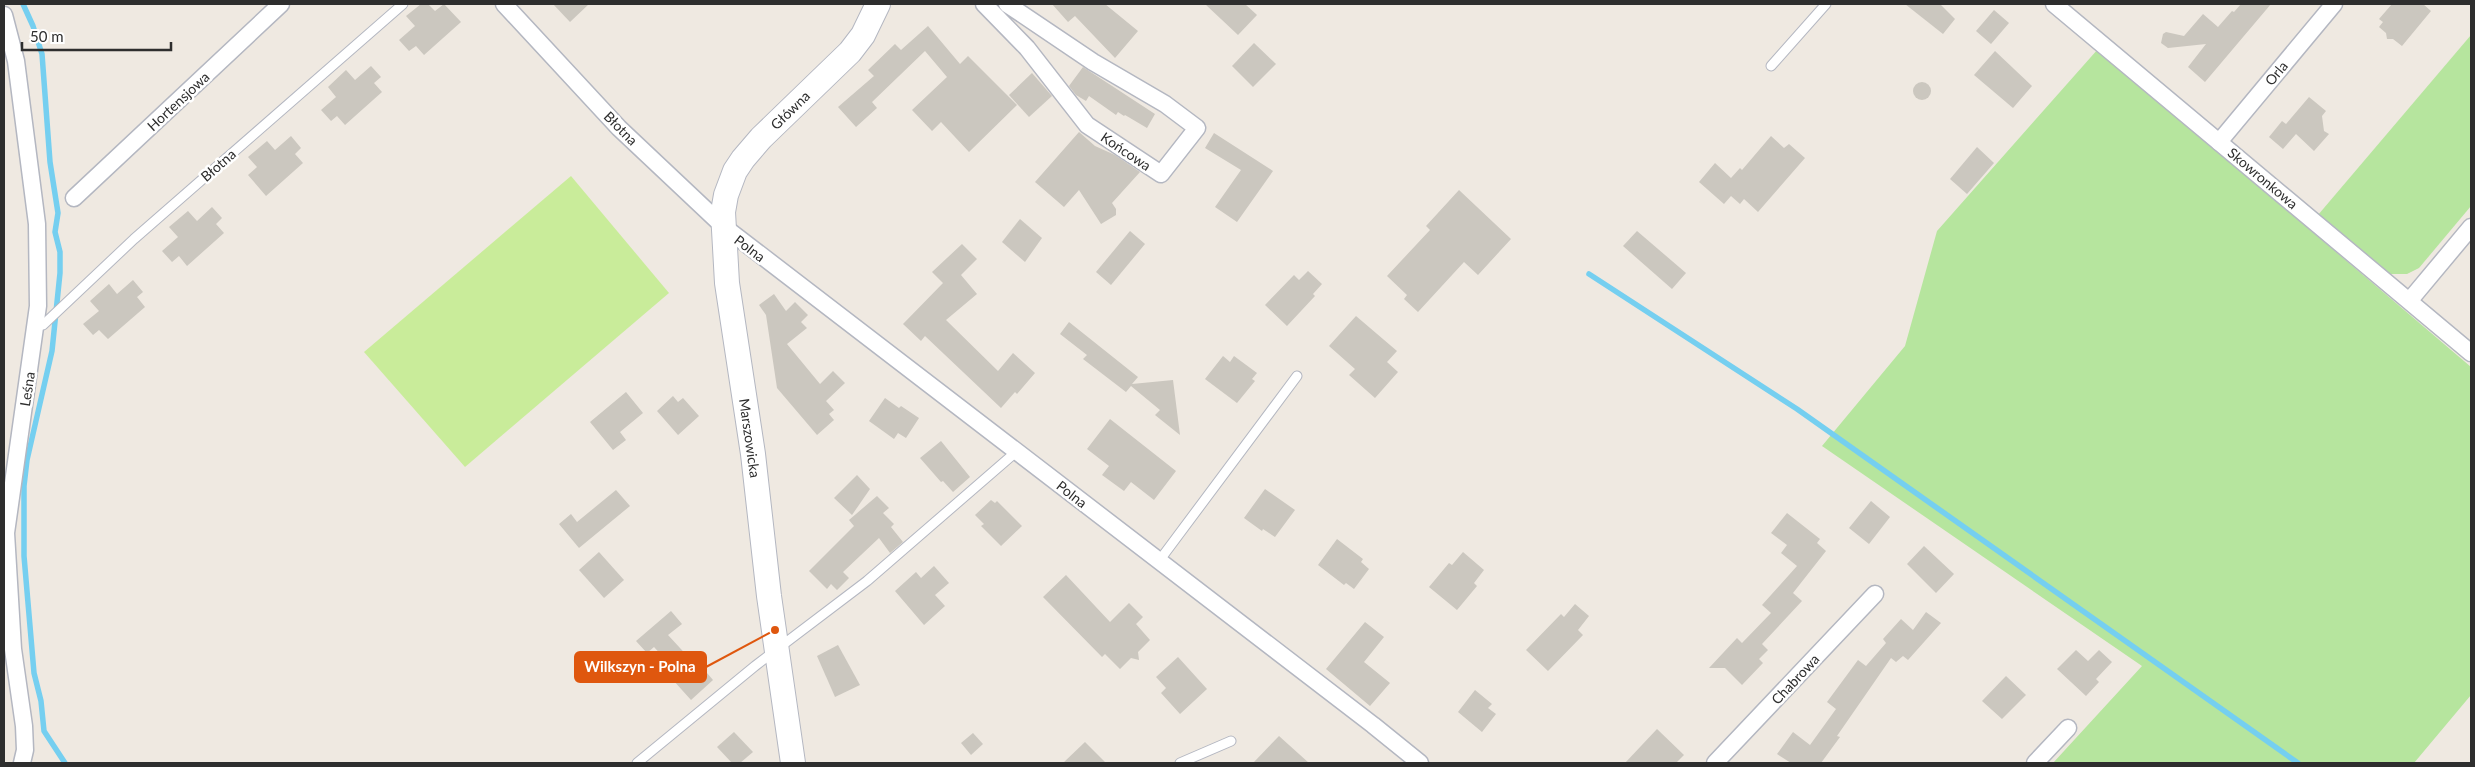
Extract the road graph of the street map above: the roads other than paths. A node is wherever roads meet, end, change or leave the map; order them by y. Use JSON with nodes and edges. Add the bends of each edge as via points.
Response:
{"nodes":[{"id":1,"x":281,"y":4,"type":"edge"},
{"id":2,"x":403,"y":4,"type":"edge"},
{"id":3,"x":504,"y":4,"type":"edge"},
{"id":4,"x":878,"y":4,"type":"edge"},
{"id":5,"x":984,"y":4,"type":"edge"},
{"id":6,"x":1007,"y":4,"type":"edge"},
{"id":7,"x":1826,"y":4,"type":"edge"},
{"id":8,"x":2054,"y":4,"type":"edge"},
{"id":9,"x":2334,"y":4,"type":"edge"},
{"id":10,"x":4,"y":15,"type":"edge"},
{"id":11,"x":1771,"y":66,"type":"dead end"},
{"id":12,"x":2219,"y":142,"type":"junction"},
{"id":13,"x":74,"y":198,"type":"dead end"},
{"id":14,"x":722,"y":226,"type":"junction"},
{"id":15,"x":2471,"y":227,"type":"edge"},
{"id":16,"x":2410,"y":300,"type":"junction"},
{"id":17,"x":35,"y":327,"type":"junction"},
{"id":18,"x":2471,"y":353,"type":"edge"},
{"id":19,"x":1297,"y":376,"type":"dead end"},
{"id":20,"x":1016,"y":452,"type":"junction"},
{"id":21,"x":1159,"y":561,"type":"junction"},
{"id":22,"x":1875,"y":594,"type":"dead end"},
{"id":23,"x":778,"y":650,"type":"junction"},
{"id":24,"x":2068,"y":728,"type":"dead end"},
{"id":25,"x":1231,"y":741,"type":"dead end"},
{"id":26,"x":22,"y":763,"type":"edge"},
{"id":27,"x":637,"y":763,"type":"edge"},
{"id":28,"x":793,"y":763,"type":"edge"},
{"id":29,"x":1180,"y":763,"type":"edge"},
{"id":30,"x":1420,"y":763,"type":"edge"},
{"id":31,"x":1715,"y":763,"type":"edge"},
{"id":32,"x":2035,"y":763,"type":"edge"}],
"edges":[{"from":1,"to":13,"type":"street","name":"Hortensjowa"},
{"from":2,"to":17,"type":"lane","name":"Błotna","via":[[134,239],[43,325]]},
{"from":3,"to":14,"type":"street","name":"Błotna","via":[[619,128]]},
{"from":4,"to":14,"type":"street","name":"Główna","via":[[863,35],[850,52],[743,159],[726,195]]},
{"from":5,"to":6,"type":"street","name":"Końcowa","via":[[1026,48],[1087,125],[1160,174],[1197,128]]},
{"from":7,"to":11,"type":"lane"},
{"from":8,"to":12,"type":"street","name":"Skowronkowa"},
{"from":9,"to":12,"type":"street","name":"Orla"},
{"from":10,"to":17,"type":"street","name":"Leśna","via":[[16,61],[37,224],[38,306]]},
{"from":12,"to":16,"type":"street","name":"Skowronkowa"},
{"from":14,"to":20,"type":"street","name":"Polna"},
{"from":14,"to":23,"type":"street","name":"Marszowicka"},
{"from":15,"to":16,"type":"street"},
{"from":16,"to":18,"type":"street","name":"Skowronkowa"},
{"from":17,"to":26,"type":"street","name":"Leśna","via":[[6,533],[14,649],[24,726]]},
{"from":19,"to":21,"type":"lane"},
{"from":20,"to":21,"type":"street","name":"Polna"},
{"from":20,"to":23,"type":"lane","via":[[867,581]]},
{"from":21,"to":30,"type":"street","name":"Polna"},
{"from":22,"to":31,"type":"street","name":"Chabrowa"},
{"from":23,"to":27,"type":"lane"},
{"from":23,"to":28,"type":"street","name":"Marszowicka"},
{"from":24,"to":32,"type":"street"},
{"from":25,"to":29,"type":"lane"}]}
